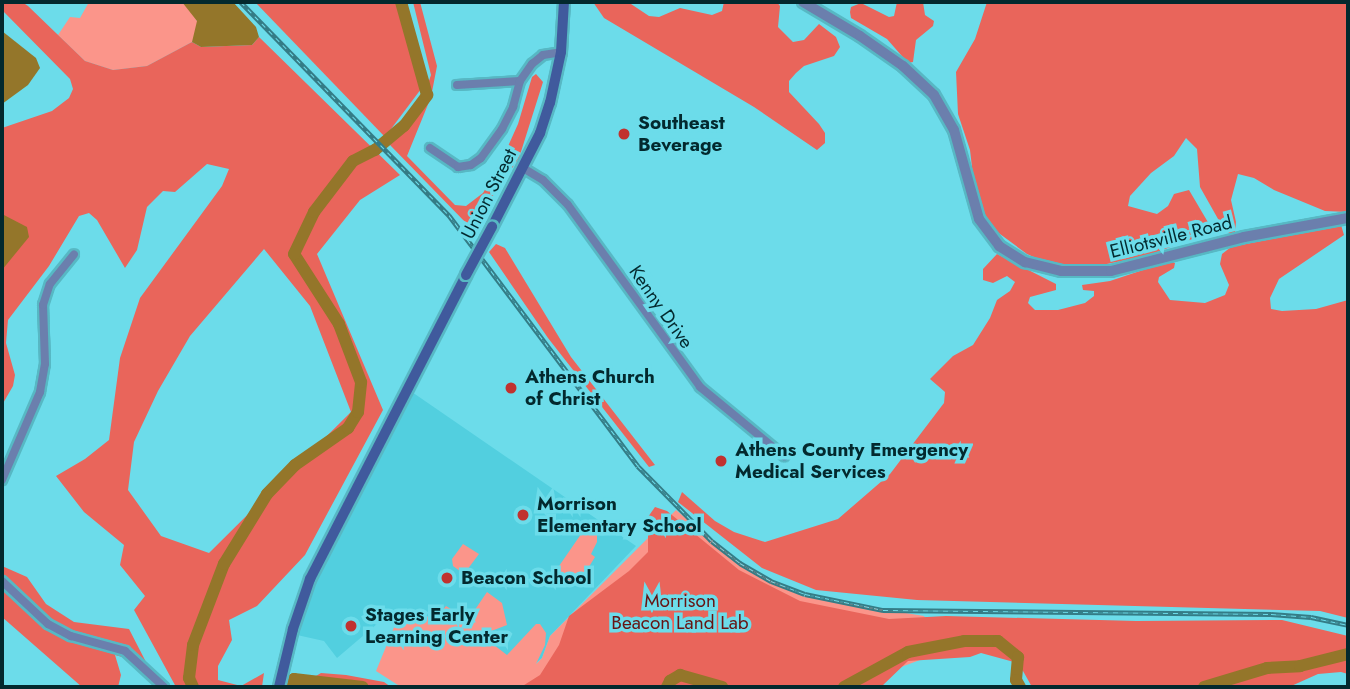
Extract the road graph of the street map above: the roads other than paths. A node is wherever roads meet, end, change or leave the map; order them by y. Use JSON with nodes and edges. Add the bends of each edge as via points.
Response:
{"nodes":[{"id":1,"x":564,"y":2,"type":"edge"},
{"id":2,"x":803,"y":2,"type":"edge"},
{"id":3,"x":561,"y":52,"type":"junction"},
{"id":4,"x":520,"y":81,"type":"junction"},
{"id":5,"x":457,"y":85,"type":"dead end"},
{"id":6,"x":430,"y":148,"type":"dead end"},
{"id":7,"x":523,"y":167,"type":"junction"},
{"id":8,"x":1348,"y":218,"type":"edge"},
{"id":9,"x":74,"y":254,"type":"dead end"},
{"id":10,"x":784,"y":456,"type":"dead end"},
{"id":11,"x":2,"y":480,"type":"edge"},
{"id":12,"x":2,"y":581,"type":"edge"},
{"id":13,"x":164,"y":687,"type":"edge"},
{"id":14,"x":279,"y":687,"type":"edge"}],
"edges":[{"from":1,"to":3,"type":"main road","name":"Union Street"},
{"from":2,"to":8,"type":"street","name":"Elliotsville Road","via":[[881,51],[934,95],[954,130],[979,219],[999,246],[1025,262],[1061,271],[1111,271],[1244,237]]},
{"from":3,"to":4,"type":"street","via":[[543,55]]},
{"from":3,"to":7,"type":"main road","name":"Union Street","via":[[540,134]]},
{"from":4,"to":5,"type":"street"},
{"from":4,"to":6,"type":"street","via":[[502,129],[481,158],[458,167]]},
{"from":7,"to":10,"type":"street","name":"Kenny Drive","via":[[568,205],[701,387]]},
{"from":7,"to":14,"type":"main road","name":"Union Street","bridge":true,"via":[[310,579]]},
{"from":9,"to":11,"type":"street","via":[[54,277],[43,304],[40,391]]},
{"from":12,"to":13,"type":"street","via":[[48,624],[125,651]]}]}
